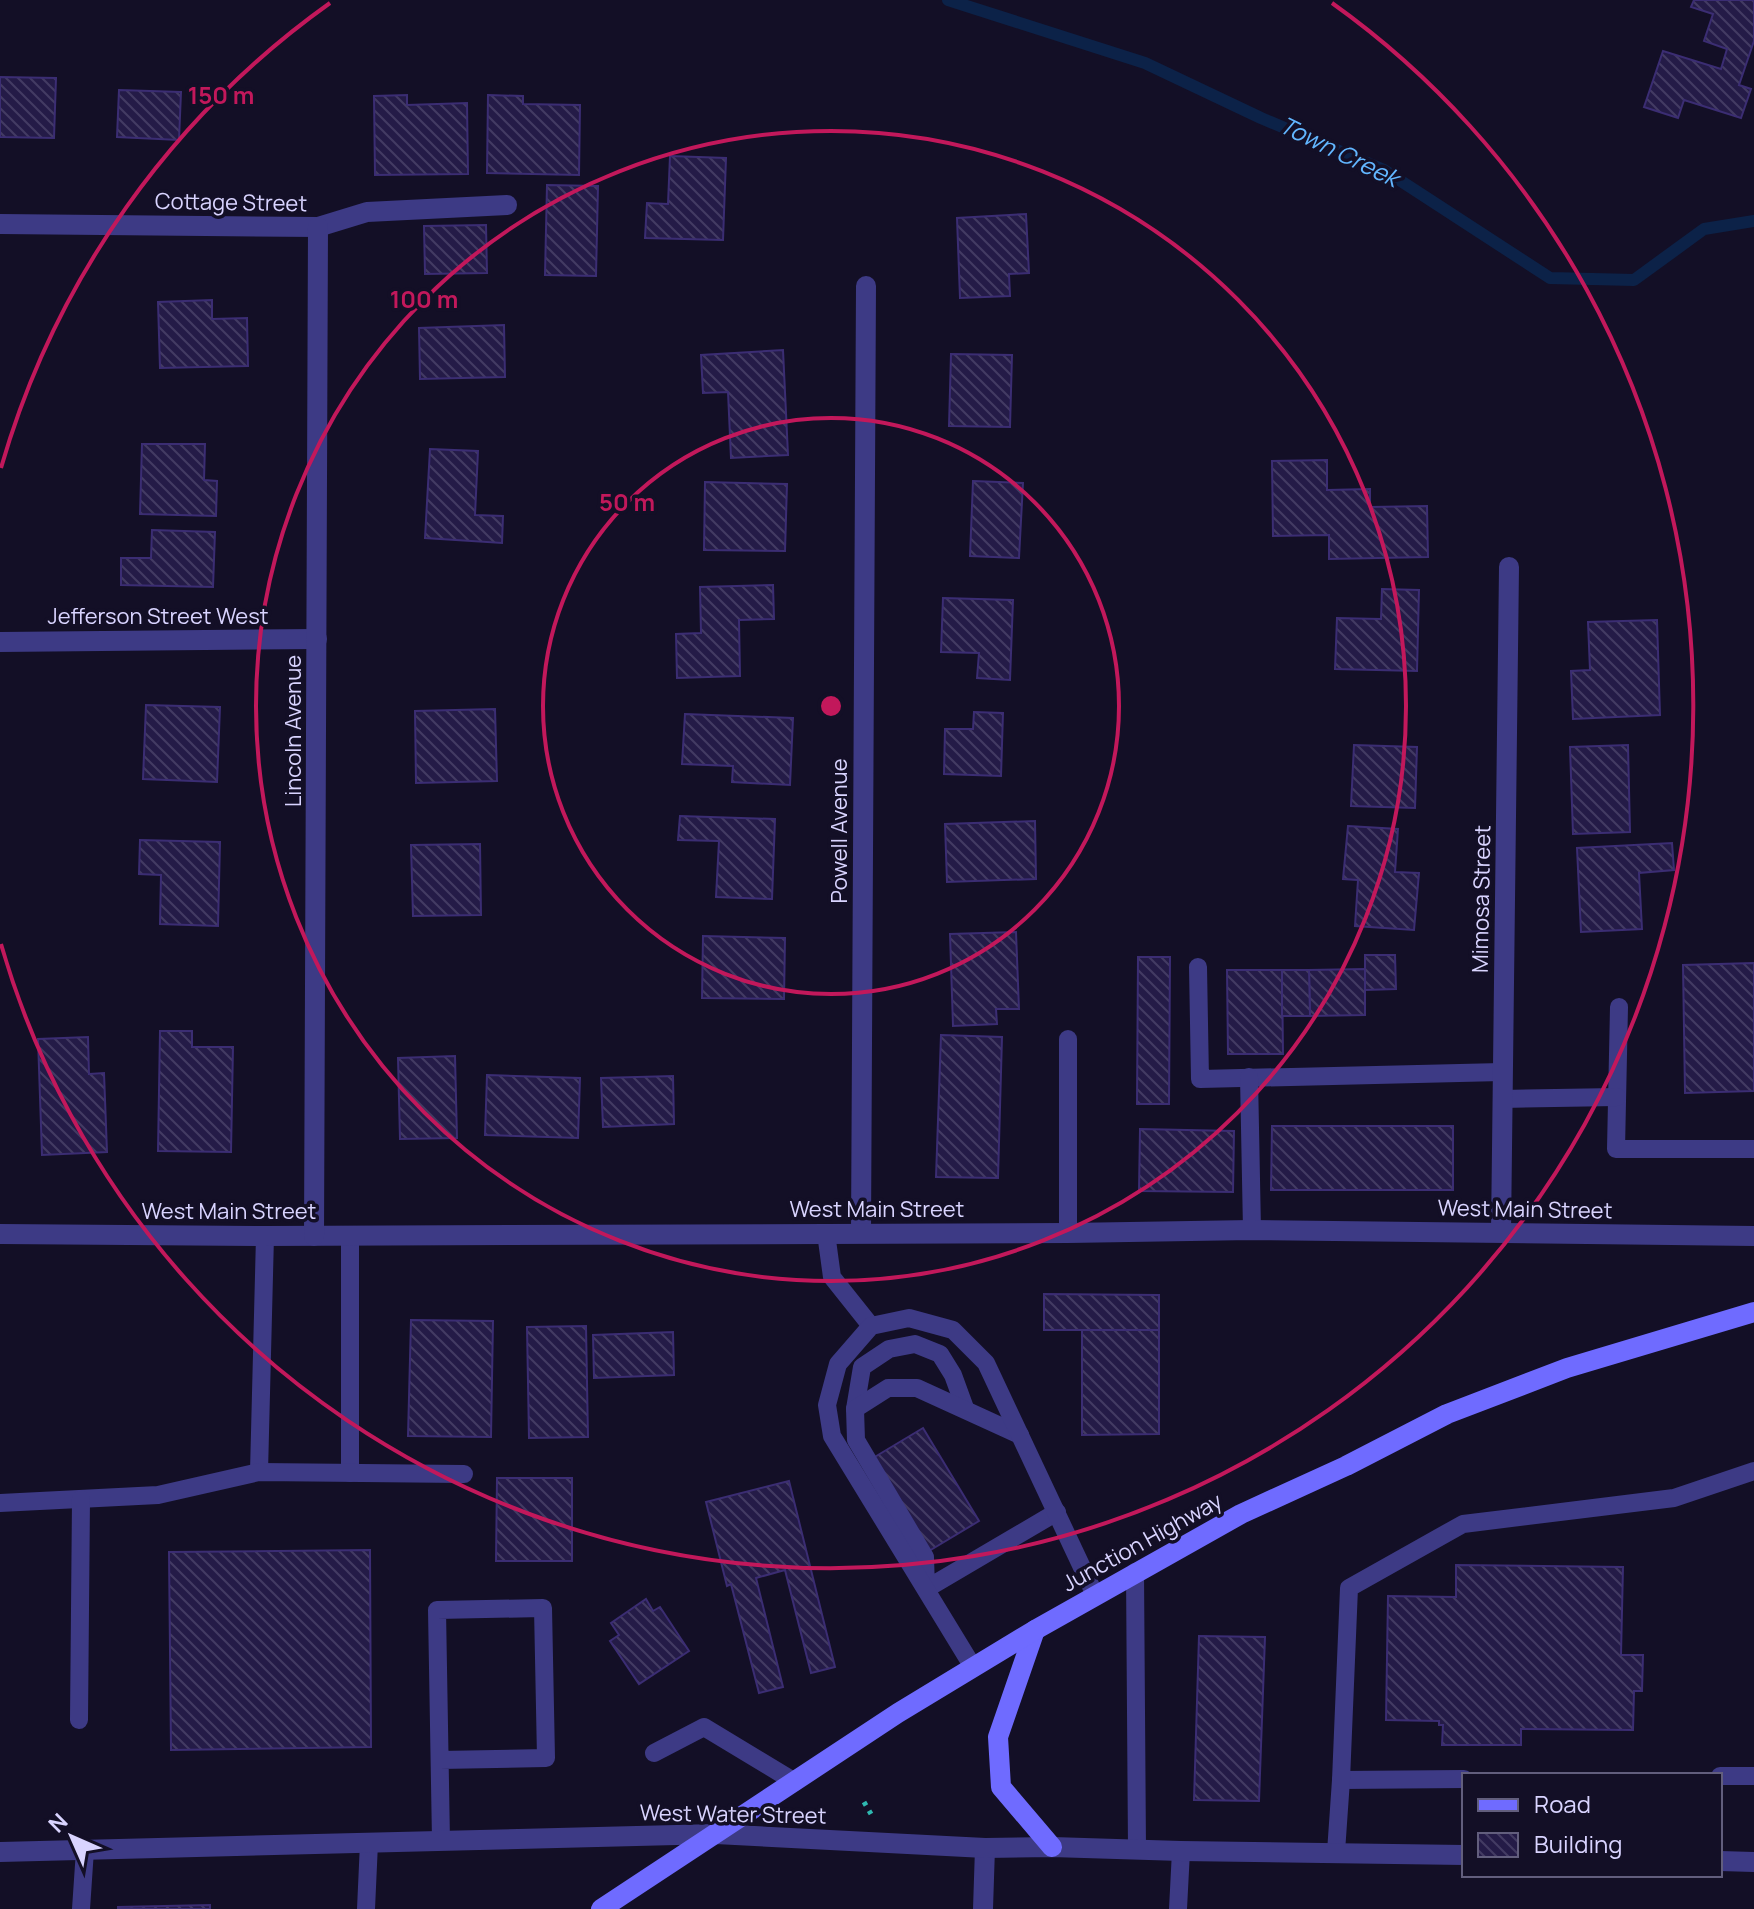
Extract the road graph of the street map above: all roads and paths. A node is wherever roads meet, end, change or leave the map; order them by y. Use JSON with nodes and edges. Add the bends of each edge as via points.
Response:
{"nodes":[{"id":1,"x":507,"y":205,"type":"dead end"},
{"id":2,"x":0,"y":224,"type":"edge"},
{"id":3,"x":318,"y":227,"type":"junction"},
{"id":4,"x":866,"y":286,"type":"dead end"},
{"id":5,"x":1509,"y":567,"type":"dead end"},
{"id":6,"x":317,"y":639,"type":"junction"},
{"id":7,"x":0,"y":642,"type":"edge"},
{"id":8,"x":1198,"y":967,"type":"dead end"},
{"id":9,"x":1619,"y":1007,"type":"dead end"},
{"id":10,"x":1068,"y":1039,"type":"dead end"},
{"id":11,"x":1502,"y":1072,"type":"junction"},
{"id":12,"x":1249,"y":1077,"type":"junction"},
{"id":13,"x":1617,"y":1097,"type":"junction"},
{"id":14,"x":1502,"y":1099,"type":"junction"},
{"id":15,"x":1754,"y":1149,"type":"edge"},
{"id":16,"x":1252,"y":1230,"type":"junction"},
{"id":17,"x":1501,"y":1232,"type":"junction"},
{"id":18,"x":826,"y":1233,"type":"junction"},
{"id":19,"x":861,"y":1233,"type":"junction"},
{"id":20,"x":1068,"y":1233,"type":"junction"},
{"id":21,"x":0,"y":1234,"type":"edge"},
{"id":22,"x":350,"y":1235,"type":"junction"},
{"id":23,"x":265,"y":1236,"type":"junction"},
{"id":24,"x":314,"y":1236,"type":"junction"},
{"id":25,"x":1754,"y":1236,"type":"edge"},
{"id":26,"x":1754,"y":1312,"type":"edge"},
{"id":27,"x":871,"y":1326,"type":"junction"},
{"id":28,"x":965,"y":1408,"type":"junction"},
{"id":29,"x":855,"y":1409,"type":"junction"},
{"id":30,"x":1020,"y":1435,"type":"junction"},
{"id":31,"x":1754,"y":1471,"type":"edge"},
{"id":32,"x":259,"y":1472,"type":"junction"},
{"id":33,"x":350,"y":1473,"type":"junction"},
{"id":34,"x":464,"y":1474,"type":"dead end"},
{"id":35,"x":81,"y":1499,"type":"junction"},
{"id":36,"x":0,"y":1503,"type":"edge"},
{"id":37,"x":1057,"y":1512,"type":"junction"},
{"id":38,"x":1135,"y":1572,"type":"junction"},
{"id":39,"x":926,"y":1589,"type":"junction"},
{"id":40,"x":1095,"y":1595,"type":"junction"},
{"id":41,"x":1035,"y":1630,"type":"junction"},
{"id":42,"x":973,"y":1667,"type":"junction"},
{"id":43,"x":79,"y":1720,"type":"dead end"},
{"id":44,"x":654,"y":1753,"type":"dead end"},
{"id":45,"x":440,"y":1760,"type":"junction"},
{"id":46,"x":1722,"y":1776,"type":"edge"},
{"id":47,"x":1754,"y":1776,"type":"edge"},
{"id":48,"x":1462,"y":1779,"type":"edge"},
{"id":49,"x":1341,"y":1780,"type":"junction"},
{"id":50,"x":795,"y":1782,"type":"junction"},
{"id":51,"x":864,"y":1802,"type":"dead end"},
{"id":52,"x":871,"y":1814,"type":"dead end"},
{"id":53,"x":716,"y":1834,"type":"junction"},
{"id":54,"x":441,"y":1841,"type":"junction"},
{"id":55,"x":369,"y":1843,"type":"junction"},
{"id":56,"x":1052,"y":1847,"type":"junction"},
{"id":57,"x":985,"y":1848,"type":"junction"},
{"id":58,"x":85,"y":1850,"type":"junction"},
{"id":59,"x":1137,"y":1850,"type":"junction"},
{"id":60,"x":1181,"y":1851,"type":"junction"},
{"id":61,"x":0,"y":1852,"type":"edge"},
{"id":62,"x":1336,"y":1852,"type":"junction"},
{"id":63,"x":1462,"y":1855,"type":"edge"},
{"id":64,"x":1722,"y":1861,"type":"edge"},
{"id":65,"x":1754,"y":1862,"type":"edge"},
{"id":66,"x":81,"y":1909,"type":"edge"},
{"id":67,"x":366,"y":1909,"type":"edge"},
{"id":68,"x":601,"y":1909,"type":"edge"},
{"id":69,"x":983,"y":1909,"type":"edge"},
{"id":70,"x":1178,"y":1909,"type":"edge"}],
"edges":[{"from":1,"to":3,"type":"street","name":"Cottage Street","via":[[367,212]]},
{"from":2,"to":3,"type":"street","name":"Cottage Street"},
{"from":3,"to":6,"type":"street","name":"Lincoln Avenue"},
{"from":4,"to":19,"type":"street","name":"Powell Avenue"},
{"from":5,"to":11,"type":"street","name":"Mimosa Street"},
{"from":6,"to":7,"type":"street","name":"Jefferson Street West"},
{"from":6,"to":24,"type":"street","name":"Lincoln Avenue"},
{"from":8,"to":12,"type":"lane","via":[[1200,1079]]},
{"from":9,"to":13,"type":"lane"},
{"from":10,"to":20,"type":"lane"},
{"from":11,"to":12,"type":"lane"},
{"from":11,"to":14,"type":"street","name":"Mimosa Street"},
{"from":12,"to":16,"type":"lane"},
{"from":13,"to":14,"type":"lane"},
{"from":13,"to":15,"type":"lane","via":[[1616,1149]]},
{"from":14,"to":17,"type":"street","name":"Mimosa Street"},
{"from":16,"to":17,"type":"street","name":"West Main Street"},
{"from":16,"to":20,"type":"street","name":"West Main Street"},
{"from":17,"to":25,"type":"street","name":"West Main Street"},
{"from":18,"to":19,"type":"street","name":"West Main Street"},
{"from":18,"to":22,"type":"street","name":"West Main Street"},
{"from":18,"to":27,"type":"lane","via":[[832,1277]]},
{"from":19,"to":20,"type":"street","name":"West Main Street"},
{"from":21,"to":23,"type":"street","name":"West Main Street"},
{"from":22,"to":24,"type":"street","name":"West Main Street"},
{"from":22,"to":33,"type":"lane"},
{"from":23,"to":24,"type":"street","name":"West Main Street"},
{"from":23,"to":32,"type":"lane"},
{"from":26,"to":38,"type":"main road","name":"Junction Highway","via":[[1567,1368],[1447,1414]]},
{"from":27,"to":30,"type":"lane","via":[[909,1318],[953,1330],[986,1363]]},
{"from":27,"to":39,"type":"lane","via":[[838,1364],[827,1405],[832,1436]]},
{"from":28,"to":29,"type":"lane","via":[[917,1388],[888,1388]]},
{"from":28,"to":29,"type":"lane","via":[[940,1354],[915,1344],[889,1349],[862,1367]]},
{"from":28,"to":30,"type":"lane"},
{"from":29,"to":39,"type":"lane","via":[[856,1440],[925,1557]]},
{"from":30,"to":37,"type":"lane"},
{"from":31,"to":49,"type":"lane","via":[[1674,1498],[1463,1524],[1349,1588]]},
{"from":32,"to":33,"type":"lane"},
{"from":32,"to":35,"type":"lane","via":[[158,1495]]},
{"from":33,"to":34,"type":"lane"},
{"from":35,"to":36,"type":"lane"},
{"from":35,"to":43,"type":"lane"},
{"from":37,"to":39,"type":"lane"},
{"from":37,"to":40,"type":"lane"},
{"from":38,"to":40,"type":"main road","name":"Junction Highway"},
{"from":38,"to":59,"type":"lane"},
{"from":39,"to":42,"type":"lane"},
{"from":40,"to":41,"type":"main road","name":"Junction Highway"},
{"from":41,"to":42,"type":"main road","name":"Junction Highway"},
{"from":41,"to":56,"type":"main road","via":[[998,1737],[1001,1787]]},
{"from":42,"to":50,"type":"main road","name":"Junction Highway"},
{"from":44,"to":50,"type":"lane","via":[[704,1727]]},
{"from":45,"to":45,"type":"lane","via":[[437,1610],[543,1608],[546,1758]]},
{"from":45,"to":54,"type":"lane"},
{"from":46,"to":47,"type":"lane"},
{"from":48,"to":49,"type":"lane"},
{"from":49,"to":62,"type":"lane"},
{"from":50,"to":53,"type":"main road","name":"Junction Highway"},
{"from":51,"to":52,"type":"path"},
{"from":53,"to":54,"type":"street","name":"West Water Street"},
{"from":53,"to":57,"type":"street","name":"West Water Street"},
{"from":53,"to":68,"type":"main road","name":"Junction Highway"},
{"from":54,"to":55,"type":"street","name":"West Water Street"},
{"from":55,"to":58,"type":"street","name":"West Water Street"},
{"from":55,"to":67,"type":"lane"},
{"from":56,"to":57,"type":"street","name":"West Water Street"},
{"from":56,"to":59,"type":"street","name":"West Water Street"},
{"from":57,"to":69,"type":"street"},
{"from":58,"to":61,"type":"street","name":"West Water Street"},
{"from":58,"to":66,"type":"lane"},
{"from":59,"to":60,"type":"street","name":"West Water Street"},
{"from":60,"to":62,"type":"street","name":"West Water Street"},
{"from":60,"to":70,"type":"lane"},
{"from":62,"to":63,"type":"street","name":"West Water Street"},
{"from":64,"to":65,"type":"street"}]}
